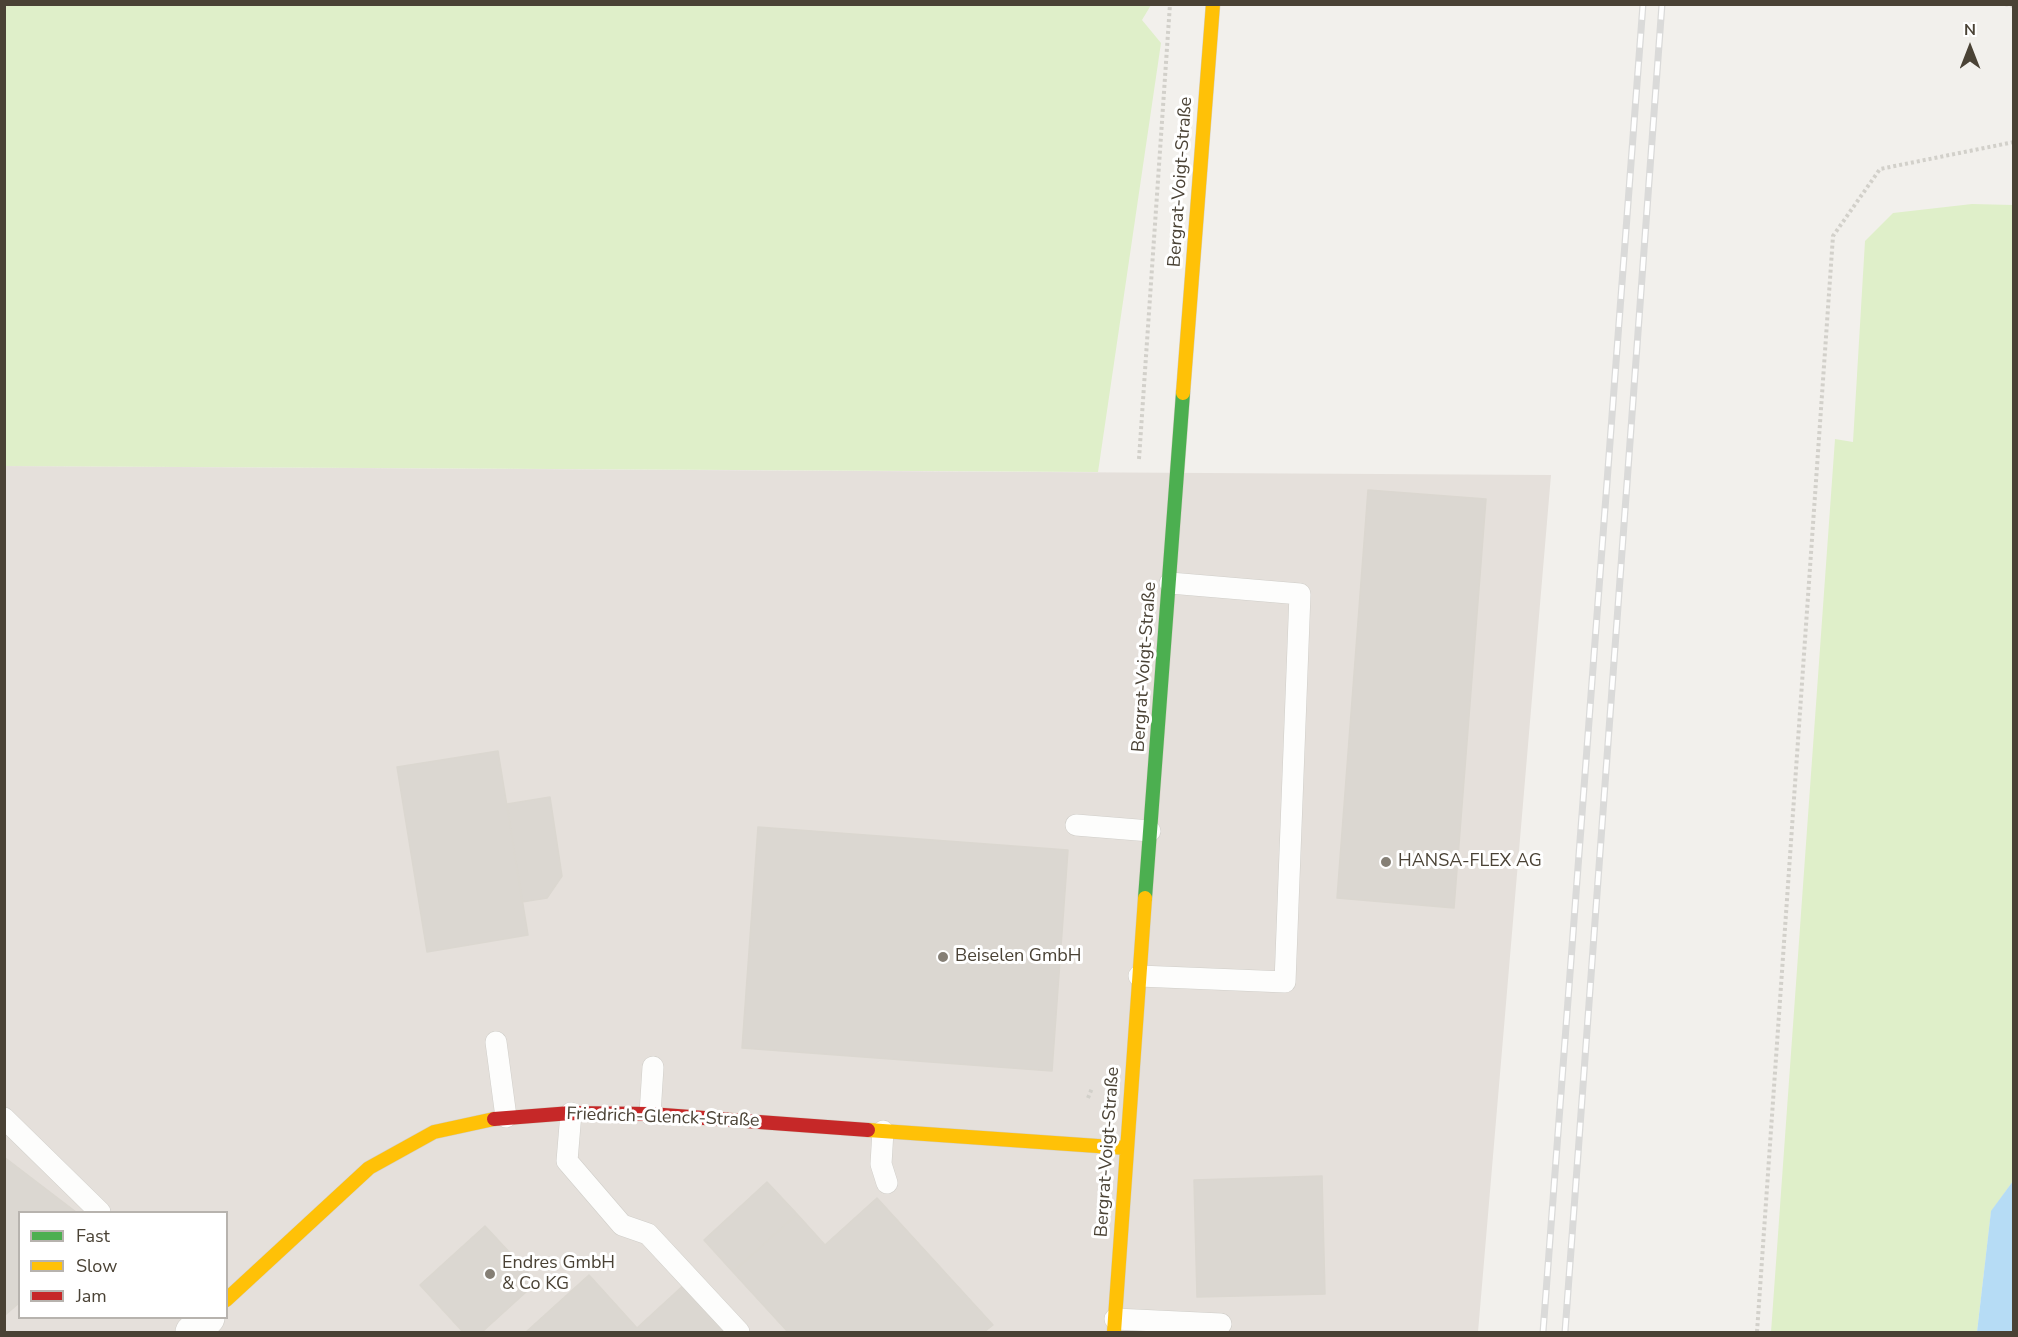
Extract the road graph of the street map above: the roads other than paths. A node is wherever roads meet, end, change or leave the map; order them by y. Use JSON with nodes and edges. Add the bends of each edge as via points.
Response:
{"nodes":[{"id":1,"x":1213,"y":4,"type":"edge"},
{"id":2,"x":1170,"y":583,"type":"junction"},
{"id":3,"x":1077,"y":825,"type":"dead end"},
{"id":4,"x":1150,"y":831,"type":"junction"},
{"id":5,"x":1139,"y":976,"type":"junction"},
{"id":6,"x":496,"y":1042,"type":"dead end"},
{"id":7,"x":653,"y":1067,"type":"dead end"},
{"id":8,"x":572,"y":1113,"type":"junction"},
{"id":9,"x":650,"y":1114,"type":"junction"},
{"id":10,"x":506,"y":1117,"type":"junction"},
{"id":11,"x":4,"y":1118,"type":"edge"},
{"id":12,"x":883,"y":1131,"type":"junction"},
{"id":13,"x":1126,"y":1148,"type":"junction"},
{"id":14,"x":887,"y":1183,"type":"dead end"},
{"id":15,"x":99,"y":1211,"type":"edge"},
{"id":16,"x":228,"y":1298,"type":"edge"},
{"id":17,"x":1221,"y":1324,"type":"dead end"},
{"id":18,"x":1115,"y":1325,"type":"edge"},
{"id":19,"x":740,"y":1332,"type":"edge"}],
"edges":[{"from":1,"to":2,"type":"street","name":"Bergrat-Voigt-Straße"},
{"from":2,"to":4,"type":"street","name":"Bergrat-Voigt-Straße"},
{"from":2,"to":5,"type":"lane","via":[[1300,594],[1285,982]]},
{"from":3,"to":4,"type":"lane"},
{"from":4,"to":5,"type":"street","name":"Bergrat-Voigt-Straße"},
{"from":5,"to":13,"type":"street","name":"Bergrat-Voigt-Straße"},
{"from":6,"to":10,"type":"lane"},
{"from":7,"to":9,"type":"lane"},
{"from":8,"to":9,"type":"street","name":"Friedrich-Glenck-Straße"},
{"from":8,"to":10,"type":"street","name":"Friedrich-Glenck-Straße"},
{"from":8,"to":19,"type":"lane","via":[[567,1161],[622,1225],[648,1234]]},
{"from":9,"to":12,"type":"street","name":"Friedrich-Glenck-Straße"},
{"from":10,"to":16,"type":"street","name":"Friedrich-Glenck-Straße","via":[[434,1132],[369,1168]]},
{"from":11,"to":15,"type":"lane"},
{"from":12,"to":13,"type":"street","name":"Friedrich-Glenck-Straße"},
{"from":12,"to":14,"type":"lane","via":[[881,1164]]},
{"from":13,"to":18,"type":"street","name":"Bergrat-Voigt-Straße"},
{"from":17,"to":18,"type":"lane"}]}
